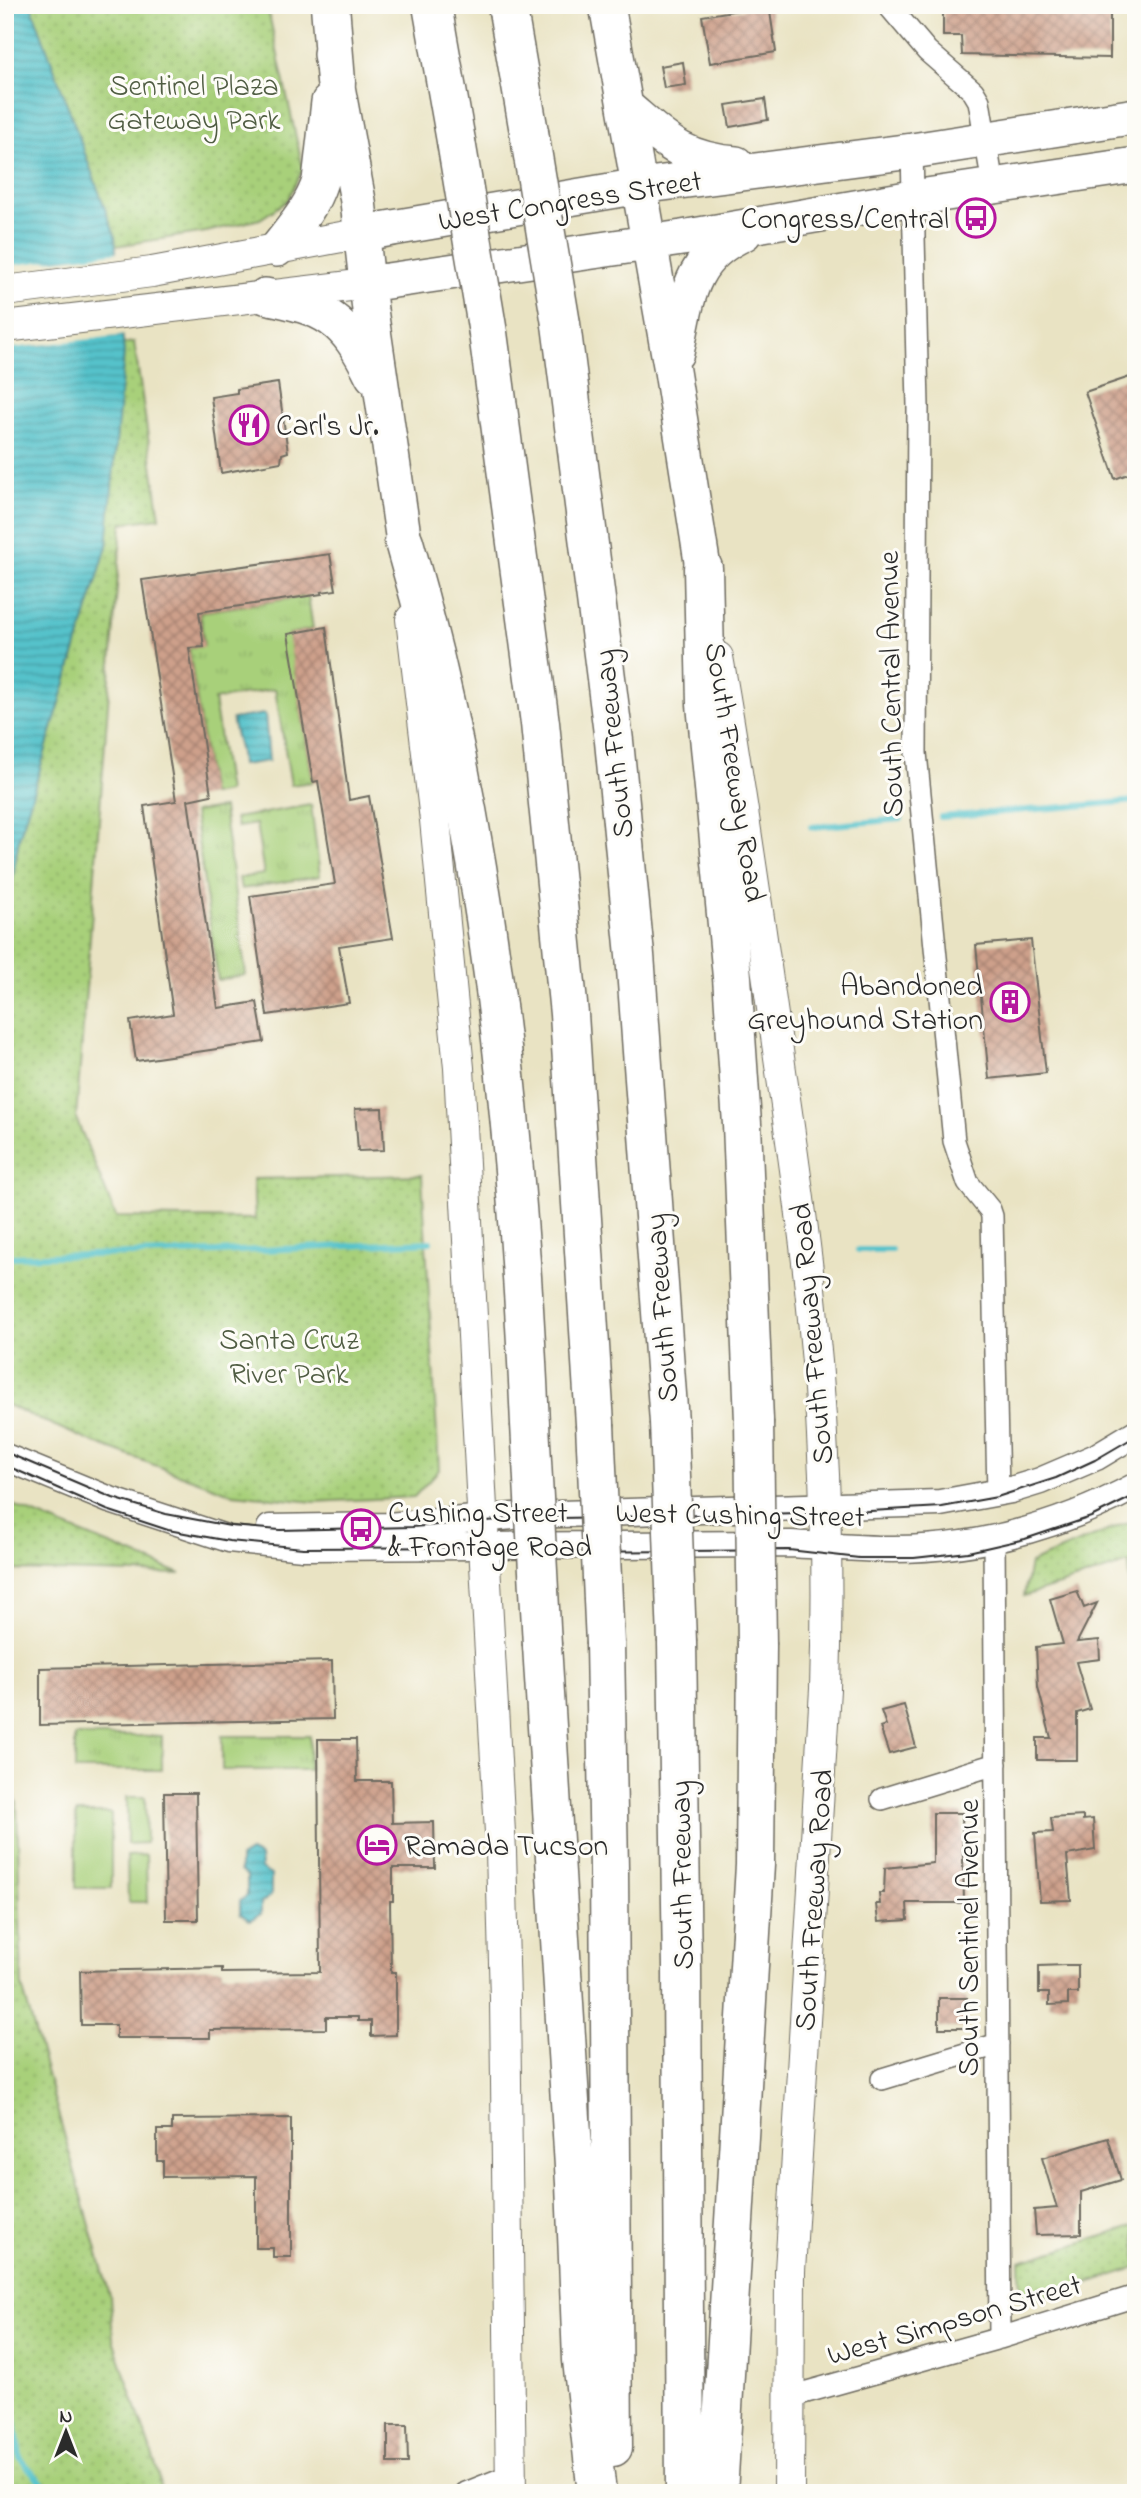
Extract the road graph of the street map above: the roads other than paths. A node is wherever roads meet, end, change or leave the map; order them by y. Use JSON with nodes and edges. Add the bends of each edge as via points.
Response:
{"nodes":[{"id":1,"x":321,"y":5,"type":"edge"},
{"id":2,"x":330,"y":5,"type":"edge"},
{"id":3,"x":432,"y":5,"type":"edge"},
{"id":4,"x":507,"y":5,"type":"edge"},
{"id":5,"x":607,"y":5,"type":"edge"},
{"id":6,"x":888,"y":5,"type":"edge"},
{"id":7,"x":336,"y":82,"type":"junction"},
{"id":8,"x":625,"y":106,"type":"junction"},
{"id":9,"x":1136,"y":116,"type":"edge"},
{"id":10,"x":985,"y":139,"type":"junction"},
{"id":11,"x":912,"y":151,"type":"junction"},
{"id":12,"x":1136,"y":165,"type":"edge"},
{"id":13,"x":779,"y":167,"type":"junction"},
{"id":14,"x":993,"y":186,"type":"junction"},
{"id":15,"x":640,"y":187,"type":"junction"},
{"id":16,"x":913,"y":198,"type":"junction"},
{"id":17,"x":761,"y":225,"type":"junction"},
{"id":18,"x":363,"y":233,"type":"junction"},
{"id":19,"x":650,"y":242,"type":"junction"},
{"id":20,"x":277,"y":249,"type":"junction"},
{"id":21,"x":367,"y":284,"type":"junction"},
{"id":22,"x":5,"y":291,"type":"edge"},
{"id":23,"x":265,"y":296,"type":"junction"},
{"id":24,"x":5,"y":327,"type":"edge"},
{"id":25,"x":672,"y":371,"type":"junction"},
{"id":26,"x":382,"y":394,"type":"junction"},
{"id":27,"x":404,"y":542,"type":"junction"},
{"id":28,"x":703,"y":568,"type":"junction"},
{"id":29,"x":1136,"y":1433,"type":"edge"},
{"id":30,"x":7,"y":1458,"type":"edge"},
{"id":31,"x":1136,"y":1486,"type":"edge"},
{"id":32,"x":998,"y":1493,"type":"junction"},
{"id":33,"x":825,"y":1507,"type":"junction"},
{"id":34,"x":483,"y":1532,"type":"junction"},
{"id":35,"x":994,"y":1539,"type":"junction"},
{"id":36,"x":825,"y":1546,"type":"junction"},
{"id":37,"x":996,"y":1764,"type":"junction"},
{"id":38,"x":882,"y":1799,"type":"dead end"},
{"id":39,"x":998,"y":2044,"type":"junction"},
{"id":40,"x":882,"y":2079,"type":"dead end"},
{"id":41,"x":1136,"y":2297,"type":"edge"},
{"id":42,"x":1000,"y":2338,"type":"junction"},
{"id":43,"x":789,"y":2398,"type":"junction"},
{"id":44,"x":511,"y":2484,"type":"edge"},
{"id":45,"x":466,"y":2493,"type":"edge"},
{"id":46,"x":597,"y":2493,"type":"edge"},
{"id":47,"x":613,"y":2493,"type":"edge"},
{"id":48,"x":685,"y":2493,"type":"edge"},
{"id":49,"x":718,"y":2493,"type":"edge"},
{"id":50,"x":789,"y":2493,"type":"edge"}],
"edges":[{"from":1,"to":7,"type":"main road"},
{"from":2,"to":7,"type":"highway"},
{"from":3,"to":47,"type":"highway","bridge":true,"via":[[488,333],[540,723],[569,1014],[605,1644]]},
{"from":4,"to":48,"type":"highway","name":"South Freeway","bridge":true,"via":[[561,324],[614,741],[635,955],[669,1422],[682,1956]]},
{"from":5,"to":8,"type":"main road","name":"South Freeway Road"},
{"from":6,"to":10,"type":"street","via":[[927,51],[973,91]]},
{"from":7,"to":18,"type":"main road"},
{"from":7,"to":20,"type":"main road","via":[[327,111],[317,193]]},
{"from":8,"to":13,"type":"main road","via":[[673,147],[695,157]]},
{"from":8,"to":15,"type":"main road","name":"South Freeway Road"},
{"from":9,"to":10,"type":"main road","name":"West Congress Street"},
{"from":10,"to":11,"type":"main road","name":"West Congress Street"},
{"from":10,"to":14,"type":"street"},
{"from":11,"to":13,"type":"main road","name":"West Congress Street"},
{"from":11,"to":16,"type":"street","name":"South Central Avenue"},
{"from":12,"to":14,"type":"main road","name":"West Congress Street"},
{"from":13,"to":15,"type":"main road","name":"West Congress Street"},
{"from":14,"to":16,"type":"main road","name":"West Congress Street"},
{"from":15,"to":18,"type":"main road","name":"West Congress Street"},
{"from":15,"to":19,"type":"main road","name":"South Freeway Road"},
{"from":16,"to":17,"type":"main road","name":"West Congress Street"},
{"from":16,"to":32,"type":"street","name":"South Central Avenue","via":[[918,393],[916,753],[954,1141],[968,1183],[992,1216]]},
{"from":17,"to":19,"type":"main road","name":"West Congress Street"},
{"from":17,"to":25,"type":"main road","via":[[721,245],[697,270]]},
{"from":18,"to":20,"type":"main road","name":"West Congress Street"},
{"from":18,"to":21,"type":"main road"},
{"from":19,"to":21,"type":"main road","name":"West Congress Street"},
{"from":19,"to":25,"type":"main road","name":"South Freeway Road"},
{"from":20,"to":22,"type":"main road","name":"West Congress Street"},
{"from":21,"to":23,"type":"main road","name":"West Congress Street"},
{"from":21,"to":26,"type":"main road"},
{"from":23,"to":24,"type":"main road","name":"West Congress Street"},
{"from":23,"to":26,"type":"main road","via":[[305,304],[331,317],[352,340]]},
{"from":25,"to":28,"type":"main road","name":"South Freeway Road"},
{"from":26,"to":27,"type":"main road"},
{"from":27,"to":34,"type":"main road","via":[[459,1069]]},
{"from":27,"to":46,"type":"highway","bridge":true,"via":[[429,629],[474,842],[516,1172],[582,2360]]},
{"from":28,"to":33,"type":"main road","name":"South Freeway Road","via":[[738,770],[807,1260]]},
{"from":28,"to":49,"type":"highway","bridge":true,"via":[[706,704],[741,1112],[758,1645],[755,1865]]},
{"from":29,"to":32,"type":"street","name":"West Cushing Street","via":[[1069,1469]]},
{"from":30,"to":34,"type":"street","name":"West Cushing Street","via":[[167,1520],[281,1529],[387,1526]]},
{"from":31,"to":35,"type":"street","name":"West Cushing Street","via":[[1070,1516]]},
{"from":32,"to":33,"type":"street","name":"West Cushing Street","via":[[940,1503]]},
{"from":33,"to":34,"type":"street","name":"West Cushing Street"},
{"from":33,"to":36,"type":"main road","name":"South Freeway Road"},
{"from":34,"to":36,"type":"street","name":"West Cushing Street"},
{"from":34,"to":44,"type":"main road","via":[[501,1851]]},
{"from":35,"to":36,"type":"street","name":"West Cushing Street","via":[[916,1549]]},
{"from":35,"to":37,"type":"street","name":"South Sentinel Avenue"},
{"from":36,"to":43,"type":"main road","name":"South Freeway Road","via":[[824,1728],[790,2271]]},
{"from":37,"to":38,"type":"street"},
{"from":37,"to":39,"type":"street","name":"South Sentinel Avenue"},
{"from":39,"to":40,"type":"street"},
{"from":39,"to":42,"type":"street","name":"South Sentinel Avenue"},
{"from":41,"to":42,"type":"street","name":"West Simpson Street"},
{"from":42,"to":43,"type":"street","name":"West Simpson Street"},
{"from":43,"to":50,"type":"main road","name":"South Freeway Road"},
{"from":44,"to":45,"type":"street"}]}
